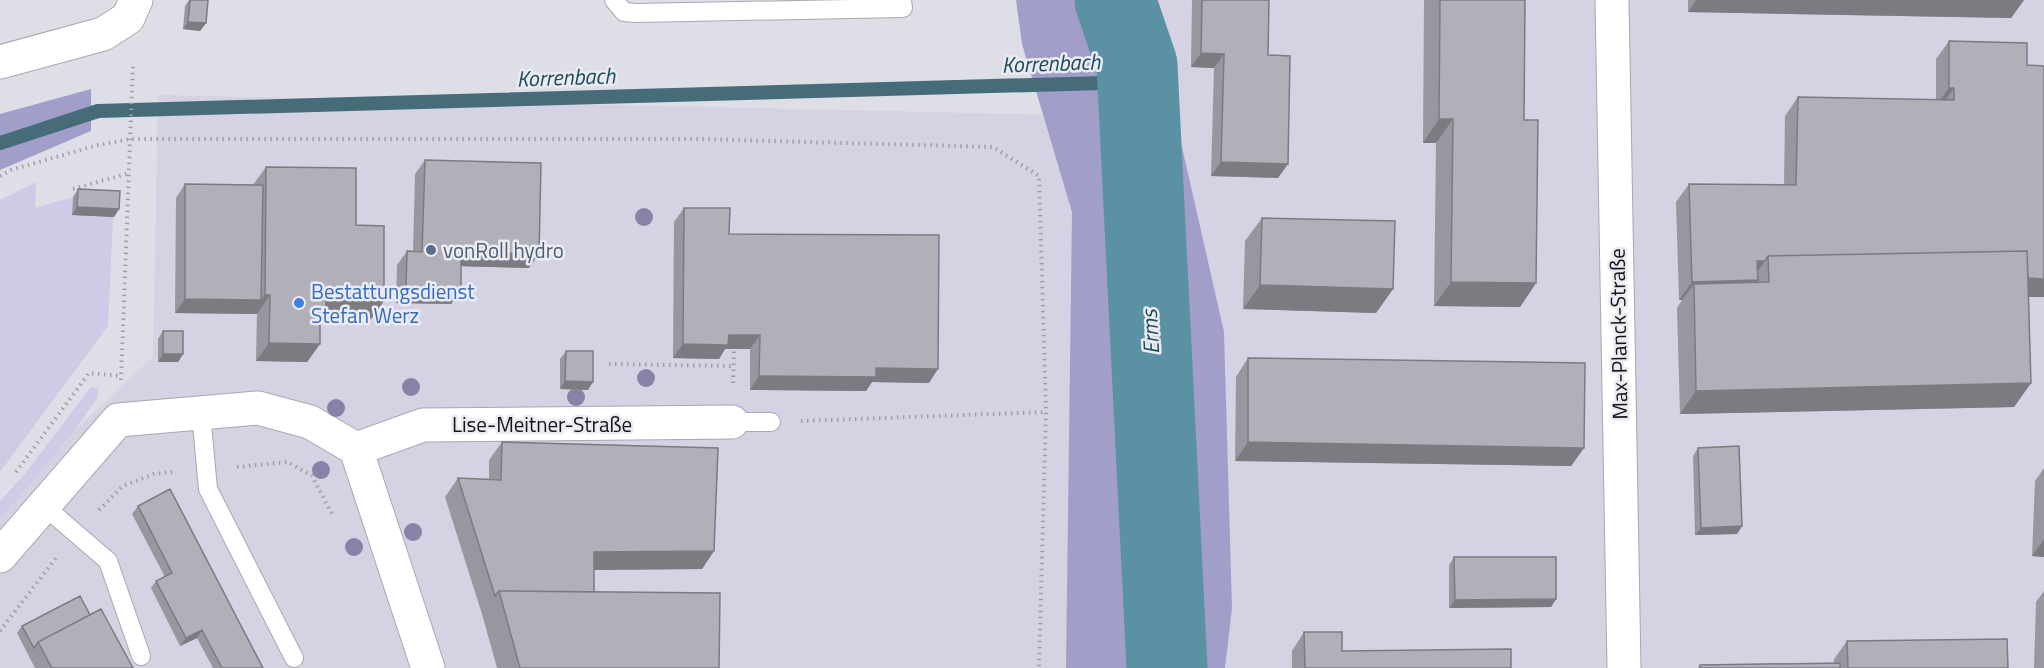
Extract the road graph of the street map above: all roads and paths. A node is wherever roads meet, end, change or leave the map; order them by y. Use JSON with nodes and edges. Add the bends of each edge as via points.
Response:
{"nodes":[{"id":1,"x":136,"y":0,"type":"edge"},
{"id":2,"x":614,"y":0,"type":"edge"},
{"id":3,"x":902,"y":0,"type":"edge"},
{"id":4,"x":1612,"y":0,"type":"edge"},
{"id":5,"x":0,"y":62,"type":"edge"},
{"id":6,"x":133,"y":64,"type":"dead end"},
{"id":7,"x":131,"y":139,"type":"junction"},
{"id":8,"x":130,"y":173,"type":"junction"},
{"id":9,"x":0,"y":176,"type":"edge"},
{"id":10,"x":73,"y":189,"type":"dead end"},
{"id":11,"x":609,"y":364,"type":"dead end"},
{"id":12,"x":733,"y":366,"type":"dead end"},
{"id":13,"x":1046,"y":412,"type":"junction"},
{"id":14,"x":201,"y":413,"type":"junction"},
{"id":15,"x":732,"y":422,"type":"joint"},
{"id":16,"x":771,"y":422,"type":"joint"},
{"id":17,"x":356,"y":449,"type":"junction"},
{"id":18,"x":13,"y":476,"type":"dead end"},
{"id":19,"x":44,"y":506,"type":"junction"},
{"id":20,"x":0,"y":556,"type":"edge"},
{"id":21,"x":141,"y":656,"type":"dead end"},
{"id":22,"x":294,"y":658,"type":"dead end"},
{"id":23,"x":428,"y":668,"type":"edge"},
{"id":24,"x":1039,"y":668,"type":"edge"},
{"id":25,"x":1624,"y":668,"type":"edge"}],
"edges":[{"from":1,"to":5,"type":"street","via":[[128,18],[103,34]]},
{"from":2,"to":3,"type":"lane","via":[[624,12],[636,13],[903,8]]},
{"from":4,"to":25,"type":"street","name":"Max-Planck-Straße"},
{"from":6,"to":7,"type":"path"},
{"from":7,"to":8,"type":"path"},
{"from":7,"to":9,"type":"path","via":[[98,145]]},
{"from":7,"to":13,"type":"path","via":[[697,139],[993,147],[1039,176]]},
{"from":8,"to":10,"type":"path"},
{"from":8,"to":18,"type":"path","via":[[121,376],[89,374]]},
{"from":11,"to":12,"type":"path"},
{"from":13,"to":16,"type":"path"},
{"from":13,"to":24,"type":"path"},
{"from":14,"to":17,"type":"street","via":[[258,408],[310,422]]},
{"from":14,"to":19,"type":"street","via":[[118,420]]},
{"from":14,"to":22,"type":"lane","via":[[208,489]]},
{"from":15,"to":16,"type":"lane"},
{"from":15,"to":17,"type":"street","name":"Lise-Meitner-Straße","via":[[423,425]]},
{"from":17,"to":23,"type":"street"},
{"from":19,"to":20,"type":"street"},
{"from":19,"to":21,"type":"lane","via":[[108,561]]}]}
